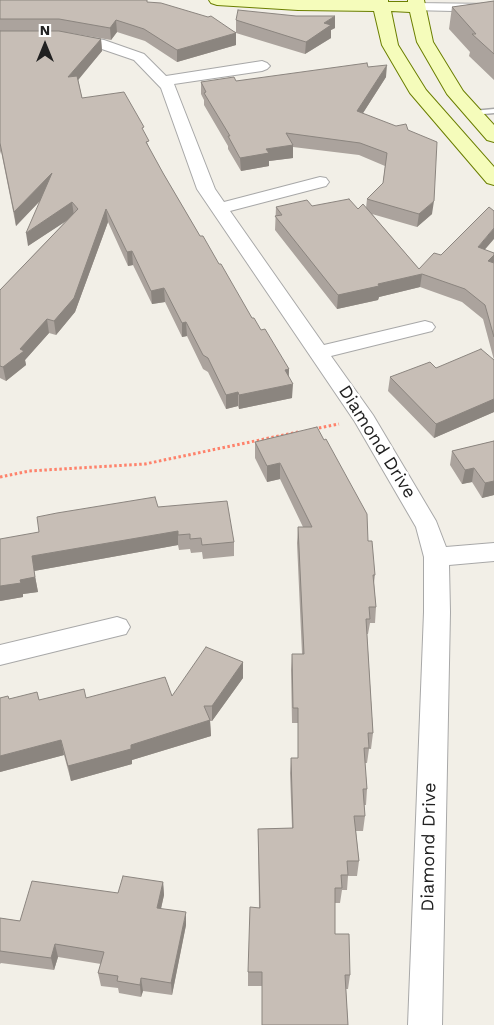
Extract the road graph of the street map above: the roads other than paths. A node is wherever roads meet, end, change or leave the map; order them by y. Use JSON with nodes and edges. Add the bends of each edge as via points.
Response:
{"nodes":[{"id":1,"x":217,"y":0,"type":"edge"},
{"id":2,"x":380,"y":3,"type":"edge"},
{"id":3,"x":416,"y":4,"type":"edge"},
{"id":4,"x":494,"y":8,"type":"edge"},
{"id":5,"x":46,"y":37,"type":"edge"},
{"id":6,"x":262,"y":66,"type":"dead end"},
{"id":7,"x":162,"y":81,"type":"junction"},
{"id":8,"x":494,"y":111,"type":"edge"},
{"id":9,"x":473,"y":113,"type":"junction"},
{"id":10,"x":494,"y":136,"type":"edge"},
{"id":11,"x":494,"y":179,"type":"edge"},
{"id":12,"x":320,"y":182,"type":"dead end"},
{"id":13,"x":218,"y":209,"type":"junction"},
{"id":14,"x":425,"y":327,"type":"dead end"},
{"id":15,"x":320,"y":352,"type":"junction"},
{"id":16,"x":494,"y":552,"type":"edge"},
{"id":17,"x":436,"y":557,"type":"junction"},
{"id":18,"x":117,"y":627,"type":"dead end"},
{"id":19,"x":0,"y":654,"type":"edge"},
{"id":20,"x":425,"y":1025,"type":"edge"}],
"edges":[{"from":1,"to":2,"type":"main road","via":[[298,5]]},
{"from":2,"to":3,"type":"main road"},
{"from":2,"to":11,"type":"main road","via":[[390,45],[419,93]]},
{"from":3,"to":4,"type":"street"},
{"from":3,"to":9,"type":"main road","via":[[425,42],[456,94]]},
{"from":5,"to":7,"type":"street","name":"Diamond Drive","via":[[99,43],[139,57]]},
{"from":6,"to":7,"type":"street"},
{"from":7,"to":13,"type":"street","name":"Diamond Drive","via":[[168,86],[206,189]]},
{"from":8,"to":9,"type":"lane"},
{"from":9,"to":10,"type":"main road"},
{"from":12,"to":13,"type":"street"},
{"from":13,"to":15,"type":"street","name":"Diamond Drive"},
{"from":14,"to":15,"type":"street"},
{"from":15,"to":17,"type":"street","name":"Diamond Drive","via":[[365,420],[428,527]]},
{"from":16,"to":17,"type":"street"},
{"from":17,"to":20,"type":"street","name":"Diamond Drive"},
{"from":18,"to":19,"type":"street"}]}
